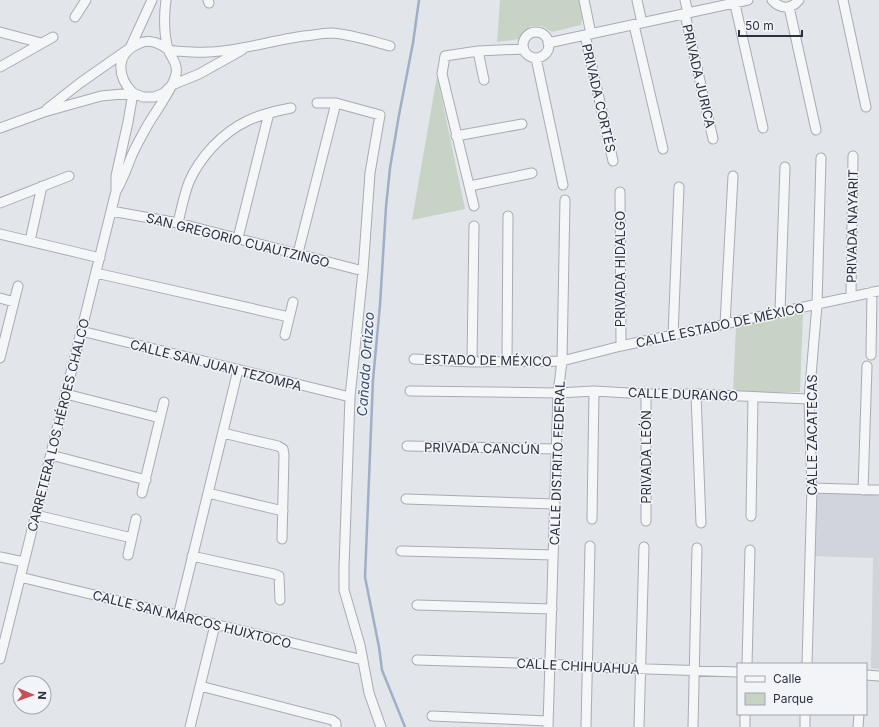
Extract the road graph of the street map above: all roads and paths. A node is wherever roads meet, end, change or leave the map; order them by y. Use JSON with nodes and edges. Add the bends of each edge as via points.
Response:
{"nodes":[{"id":1,"x":152,"y":0,"type":"edge"},
{"id":2,"x":166,"y":0,"type":"edge"},
{"id":3,"x":584,"y":0,"type":"edge"},
{"id":4,"x":637,"y":0,"type":"edge"},
{"id":5,"x":685,"y":0,"type":"edge"},
{"id":6,"x":748,"y":0,"type":"edge"},
{"id":7,"x":772,"y":0,"type":"edge"},
{"id":8,"x":799,"y":0,"type":"edge"},
{"id":9,"x":844,"y":0,"type":"edge"},
{"id":10,"x":83,"y":1,"type":"edge"},
{"id":11,"x":734,"y":2,"type":"edge"},
{"id":12,"x":789,"y":7,"type":"junction"},
{"id":13,"x":686,"y":13,"type":"junction"},
{"id":14,"x":75,"y":17,"type":"dead end"},
{"id":15,"x":638,"y":24,"type":"junction"},
{"id":16,"x":0,"y":32,"type":"edge"},
{"id":17,"x":588,"y":34,"type":"junction"},
{"id":18,"x":53,"y":36,"type":"dead end"},
{"id":19,"x":41,"y":43,"type":"junction"},
{"id":20,"x":548,"y":43,"type":"junction"},
{"id":21,"x":390,"y":46,"type":"dead end"},
{"id":22,"x":247,"y":47,"type":"junction"},
{"id":23,"x":130,"y":48,"type":"junction"},
{"id":24,"x":524,"y":49,"type":"junction"},
{"id":25,"x":169,"y":50,"type":"junction"},
{"id":26,"x":478,"y":51,"type":"junction"},
{"id":27,"x":536,"y":58,"type":"junction"},
{"id":28,"x":0,"y":67,"type":"edge"},
{"id":29,"x":484,"y":80,"type":"dead end"},
{"id":30,"x":172,"y":85,"type":"junction"},
{"id":31,"x":133,"y":93,"type":"junction"},
{"id":32,"x":317,"y":103,"type":"dead end"},
{"id":33,"x":336,"y":103,"type":"junction"},
{"id":34,"x":866,"y":107,"type":"dead end"},
{"id":35,"x":291,"y":108,"type":"dead end"},
{"id":36,"x":44,"y":112,"type":"junction"},
{"id":37,"x":269,"y":113,"type":"junction"},
{"id":38,"x":522,"y":124,"type":"dead end"},
{"id":39,"x":0,"y":128,"type":"edge"},
{"id":40,"x":763,"y":128,"type":"dead end"},
{"id":41,"x":816,"y":130,"type":"dead end"},
{"id":42,"x":456,"y":136,"type":"junction"},
{"id":43,"x":713,"y":139,"type":"dead end"},
{"id":44,"x":663,"y":149,"type":"dead end"},
{"id":45,"x":853,"y":156,"type":"dead end"},
{"id":46,"x":821,"y":158,"type":"dead end"},
{"id":47,"x":613,"y":160,"type":"dead end"},
{"id":48,"x":785,"y":167,"type":"dead end"},
{"id":49,"x":532,"y":173,"type":"dead end"},
{"id":50,"x":69,"y":176,"type":"dead end"},
{"id":51,"x":733,"y":176,"type":"dead end"},
{"id":52,"x":562,"y":185,"type":"dead end"},
{"id":53,"x":42,"y":186,"type":"junction"},
{"id":54,"x":470,"y":186,"type":"junction"},
{"id":55,"x":679,"y":187,"type":"dead end"},
{"id":56,"x":116,"y":191,"type":"junction"},
{"id":57,"x":620,"y":192,"type":"dead end"},
{"id":58,"x":565,"y":200,"type":"dead end"},
{"id":59,"x":0,"y":203,"type":"edge"},
{"id":60,"x":474,"y":206,"type":"dead end"},
{"id":61,"x":111,"y":211,"type":"junction"},
{"id":62,"x":508,"y":216,"type":"dead end"},
{"id":63,"x":178,"y":223,"type":"junction"},
{"id":64,"x":474,"y":226,"type":"dead end"},
{"id":65,"x":0,"y":234,"type":"edge"},
{"id":66,"x":238,"y":238,"type":"junction"},
{"id":67,"x":30,"y":241,"type":"junction"},
{"id":68,"x":298,"y":253,"type":"junction"},
{"id":69,"x":100,"y":258,"type":"junction"},
{"id":70,"x":364,"y":271,"type":"junction"},
{"id":71,"x":96,"y":272,"type":"junction"},
{"id":72,"x":18,"y":286,"type":"dead end"},
{"id":73,"x":876,"y":291,"type":"edge"},
{"id":74,"x":851,"y":296,"type":"junction"},
{"id":75,"x":0,"y":298,"type":"edge"},
{"id":76,"x":14,"y":302,"type":"junction"},
{"id":77,"x":293,"y":302,"type":"dead end"},
{"id":78,"x":817,"y":304,"type":"junction"},
{"id":79,"x":780,"y":312,"type":"junction"},
{"id":80,"x":289,"y":317,"type":"junction"},
{"id":81,"x":725,"y":324,"type":"junction"},
{"id":82,"x":81,"y":332,"type":"junction"},
{"id":83,"x":673,"y":334,"type":"junction"},
{"id":84,"x":285,"y":335,"type":"dead end"},
{"id":85,"x":621,"y":346,"type":"junction"},
{"id":86,"x":871,"y":355,"type":"dead end"},
{"id":87,"x":0,"y":358,"type":"edge"},
{"id":88,"x":414,"y":360,"type":"dead end"},
{"id":89,"x":507,"y":361,"type":"junction"},
{"id":90,"x":562,"y":361,"type":"junction"},
{"id":91,"x":472,"y":362,"type":"junction"},
{"id":92,"x":867,"y":366,"type":"dead end"},
{"id":93,"x":238,"y":370,"type":"junction"},
{"id":94,"x":410,"y":391,"type":"dead end"},
{"id":95,"x":594,"y":391,"type":"junction"},
{"id":96,"x":558,"y":393,"type":"junction"},
{"id":97,"x":66,"y":394,"type":"junction"},
{"id":98,"x":646,"y":394,"type":"junction"},
{"id":99,"x":696,"y":394,"type":"junction"},
{"id":100,"x":752,"y":397,"type":"junction"},
{"id":101,"x":350,"y":398,"type":"junction"},
{"id":102,"x":809,"y":398,"type":"junction"},
{"id":103,"x":164,"y":402,"type":"dead end"},
{"id":104,"x":160,"y":418,"type":"junction"},
{"id":105,"x":223,"y":433,"type":"junction"},
{"id":106,"x":407,"y":446,"type":"dead end"},
{"id":107,"x":557,"y":449,"type":"junction"},
{"id":108,"x":51,"y":455,"type":"junction"},
{"id":109,"x":146,"y":480,"type":"junction"},
{"id":110,"x":812,"y":488,"type":"junction"},
{"id":111,"x":864,"y":490,"type":"junction"},
{"id":112,"x":879,"y":490,"type":"edge"},
{"id":113,"x":142,"y":493,"type":"dead end"},
{"id":114,"x":208,"y":493,"type":"junction"},
{"id":115,"x":406,"y":499,"type":"dead end"},
{"id":116,"x":555,"y":504,"type":"junction"},
{"id":117,"x":283,"y":511,"type":"junction"},
{"id":118,"x":36,"y":515,"type":"junction"},
{"id":119,"x":751,"y":516,"type":"dead end"},
{"id":120,"x":136,"y":519,"type":"dead end"},
{"id":121,"x":592,"y":519,"type":"dead end"},
{"id":122,"x":646,"y":521,"type":"dead end"},
{"id":123,"x":701,"y":523,"type":"dead end"},
{"id":124,"x":132,"y":538,"type":"junction"},
{"id":125,"x":282,"y":539,"type":"dead end"},
{"id":126,"x":590,"y":546,"type":"dead end"},
{"id":127,"x":644,"y":547,"type":"dead end"},
{"id":128,"x":697,"y":548,"type":"dead end"},
{"id":129,"x":750,"y":550,"type":"dead end"},
{"id":130,"x":401,"y":551,"type":"dead end"},
{"id":131,"x":128,"y":555,"type":"dead end"},
{"id":132,"x":192,"y":556,"type":"junction"},
{"id":133,"x":553,"y":556,"type":"junction"},
{"id":134,"x":0,"y":557,"type":"edge"},
{"id":135,"x":24,"y":562,"type":"junction"},
{"id":136,"x":20,"y":577,"type":"junction"},
{"id":137,"x":280,"y":600,"type":"dead end"},
{"id":138,"x":417,"y":605,"type":"dead end"},
{"id":139,"x":552,"y":609,"type":"junction"},
{"id":140,"x":178,"y":616,"type":"junction"},
{"id":141,"x":215,"y":625,"type":"junction"},
{"id":142,"x":0,"y":659,"type":"edge"},
{"id":143,"x":363,"y":660,"type":"junction"},
{"id":144,"x":417,"y":660,"type":"dead end"},
{"id":145,"x":747,"y":663,"type":"edge"},
{"id":146,"x":807,"y":663,"type":"edge"},
{"id":147,"x":551,"y":664,"type":"junction"},
{"id":148,"x":588,"y":667,"type":"junction"},
{"id":149,"x":641,"y":669,"type":"junction"},
{"id":150,"x":694,"y":670,"type":"junction"},
{"id":151,"x":737,"y":672,"type":"edge"},
{"id":152,"x":867,"y":675,"type":"edge"},
{"id":153,"x":879,"y":676,"type":"edge"},
{"id":154,"x":200,"y":686,"type":"junction"},
{"id":155,"x":745,"y":715,"type":"edge"},
{"id":156,"x":805,"y":715,"type":"edge"},
{"id":157,"x":859,"y":715,"type":"edge"},
{"id":158,"x":432,"y":716,"type":"dead end"},
{"id":159,"x":548,"y":724,"type":"edge"},
{"id":160,"x":190,"y":727,"type":"edge"},
{"id":161,"x":336,"y":727,"type":"edge"},
{"id":162,"x":381,"y":727,"type":"edge"},
{"id":163,"x":586,"y":727,"type":"edge"},
{"id":164,"x":639,"y":727,"type":"edge"},
{"id":165,"x":693,"y":727,"type":"edge"},
{"id":166,"x":745,"y":727,"type":"edge"},
{"id":167,"x":805,"y":727,"type":"edge"},
{"id":168,"x":858,"y":727,"type":"edge"}],
"edges":[{"from":1,"to":23,"type":"street"},
{"from":2,"to":25,"type":"street","name":"CARRETERA LOS HÉROES CHALCO","via":[[165,18]]},
{"from":3,"to":17,"type":"street","name":"PRIVADA CORTÉS"},
{"from":4,"to":15,"type":"street"},
{"from":5,"to":13,"type":"street","name":"PRIVADA JURICA"},
{"from":6,"to":11,"type":"street"},
{"from":7,"to":12,"type":"street","via":[[780,6]]},
{"from":8,"to":12,"type":"street"},
{"from":9,"to":34,"type":"street"},
{"from":10,"to":14,"type":"street"},
{"from":11,"to":13,"type":"street"},
{"from":11,"to":40,"type":"street"},
{"from":12,"to":41,"type":"street"},
{"from":13,"to":15,"type":"street"},
{"from":13,"to":43,"type":"street","name":"PRIVADA JURICA"},
{"from":15,"to":17,"type":"street"},
{"from":15,"to":44,"type":"street"},
{"from":16,"to":19,"type":"street"},
{"from":17,"to":20,"type":"street"},
{"from":17,"to":47,"type":"street","name":"PRIVADA CORTÉS"},
{"from":18,"to":19,"type":"street"},
{"from":19,"to":28,"type":"street"},
{"from":20,"to":24,"type":"street","via":[[541,34],[533,33],[524,40]]},
{"from":20,"to":27,"type":"street","via":[[545,54]]},
{"from":21,"to":22,"type":"street","via":[[331,33]]},
{"from":22,"to":25,"type":"street","via":[[208,52]]},
{"from":22,"to":30,"type":"street","via":[[200,74]]},
{"from":23,"to":25,"type":"street","via":[[147,41],[155,42]]},
{"from":23,"to":31,"type":"street","via":[[120,66],[125,86]]},
{"from":23,"to":36,"type":"street"},
{"from":24,"to":26,"type":"street"},
{"from":24,"to":27,"type":"street","via":[[528,56]]},
{"from":25,"to":30,"type":"street","name":"CARRETERA LOS HÉROES CHALCO","via":[[175,61],[176,74]]},
{"from":26,"to":29,"type":"street"},
{"from":26,"to":42,"type":"street","via":[[444,56],[442,74]]},
{"from":27,"to":52,"type":"street"},
{"from":30,"to":31,"type":"street","via":[[154,98]]},
{"from":30,"to":56,"type":"street","name":"CARRETERA LOS HÉROES CHALCO","via":[[146,127]]},
{"from":31,"to":36,"type":"street","via":[[95,97]]},
{"from":31,"to":56,"type":"street","name":"CARRETERA LOS HÉROES CHALCO","via":[[116,176]]},
{"from":32,"to":33,"type":"street"},
{"from":33,"to":68,"type":"street"},
{"from":33,"to":70,"type":"street","via":[[380,115],[370,173]]},
{"from":35,"to":37,"type":"street"},
{"from":36,"to":39,"type":"street"},
{"from":37,"to":63,"type":"street","via":[[232,130],[204,156],[190,181]]},
{"from":37,"to":66,"type":"street"},
{"from":38,"to":42,"type":"street"},
{"from":42,"to":54,"type":"street"},
{"from":45,"to":74,"type":"street","name":"PRIVADA NAYARIT"},
{"from":46,"to":78,"type":"street","name":"CALLE ZACATECAS"},
{"from":48,"to":79,"type":"street"},
{"from":49,"to":54,"type":"street"},
{"from":50,"to":53,"type":"street"},
{"from":51,"to":81,"type":"street"},
{"from":53,"to":59,"type":"street"},
{"from":53,"to":67,"type":"street"},
{"from":54,"to":60,"type":"street"},
{"from":55,"to":83,"type":"street"},
{"from":56,"to":61,"type":"street","name":"CARRETERA LOS HÉROES CHALCO"},
{"from":57,"to":85,"type":"street","name":"PRIVADA HIDALGO"},
{"from":58,"to":90,"type":"street","name":"CALLE DISTRITO FEDERAL"},
{"from":61,"to":63,"type":"street","name":"SAN GREGORIO CUAUTZINGO"},
{"from":61,"to":69,"type":"street","name":"CARRETERA LOS HÉROES CHALCO"},
{"from":62,"to":89,"type":"street"},
{"from":63,"to":66,"type":"street","name":"SAN GREGORIO CUAUTZINGO"},
{"from":64,"to":91,"type":"street"},
{"from":65,"to":67,"type":"street"},
{"from":66,"to":68,"type":"street","name":"SAN GREGORIO CUAUTZINGO"},
{"from":67,"to":69,"type":"street"},
{"from":68,"to":70,"type":"street","name":"SAN GREGORIO CUAUTZINGO"},
{"from":69,"to":71,"type":"street","name":"CARRETERA LOS HÉROES CHALCO"},
{"from":70,"to":101,"type":"street"},
{"from":71,"to":80,"type":"street"},
{"from":71,"to":82,"type":"street","name":"CARRETERA LOS HÉROES CHALCO"},
{"from":72,"to":76,"type":"street"},
{"from":73,"to":74,"type":"street","name":"CALLE ESTADO DE MÉXICO"},
{"from":73,"to":86,"type":"street"},
{"from":74,"to":78,"type":"street","name":"CALLE ESTADO DE MÉXICO"},
{"from":75,"to":76,"type":"street"},
{"from":76,"to":87,"type":"street"},
{"from":77,"to":80,"type":"street"},
{"from":78,"to":79,"type":"street","name":"CALLE ESTADO DE MÉXICO"},
{"from":78,"to":102,"type":"street","name":"CALLE ZACATECAS"},
{"from":79,"to":81,"type":"street","name":"CALLE ESTADO DE MÉXICO"},
{"from":80,"to":84,"type":"street"},
{"from":81,"to":83,"type":"street","name":"CALLE ESTADO DE MÉXICO"},
{"from":82,"to":93,"type":"street","name":"CALLE SAN JUAN TEZOMPA"},
{"from":82,"to":97,"type":"street","name":"CARRETERA LOS HÉROES CHALCO"},
{"from":83,"to":85,"type":"street","name":"CALLE ESTADO DE MÉXICO"},
{"from":85,"to":90,"type":"street","name":"CALLE ESTADO DE MÉXICO"},
{"from":88,"to":91,"type":"street","name":"ESTADO DE MÉXICO"},
{"from":89,"to":90,"type":"street","name":"ESTADO DE MÉXICO"},
{"from":89,"to":91,"type":"street","name":"ESTADO DE MÉXICO"},
{"from":90,"to":96,"type":"street","name":"CALLE DISTRITO FEDERAL"},
{"from":92,"to":111,"type":"street"},
{"from":93,"to":101,"type":"street","name":"CALLE SAN JUAN TEZOMPA"},
{"from":93,"to":105,"type":"street"},
{"from":94,"to":96,"type":"street","name":"CALLE DURANGO"},
{"from":95,"to":96,"type":"street","name":"CALLE DURANGO"},
{"from":95,"to":98,"type":"street","name":"CALLE DURANGO"},
{"from":95,"to":121,"type":"street"},
{"from":96,"to":107,"type":"street","name":"CALLE DISTRITO FEDERAL"},
{"from":97,"to":104,"type":"street"},
{"from":97,"to":108,"type":"street","name":"CARRETERA LOS HÉROES CHALCO"},
{"from":98,"to":99,"type":"street","name":"CALLE DURANGO"},
{"from":98,"to":122,"type":"street","name":"PRIVADA LEÓN"},
{"from":99,"to":100,"type":"street","name":"CALLE DURANGO"},
{"from":99,"to":123,"type":"street"},
{"from":100,"to":102,"type":"street","name":"CALLE DURANGO"},
{"from":100,"to":119,"type":"street"},
{"from":101,"to":143,"type":"street","via":[[344,590]]},
{"from":102,"to":110,"type":"street","name":"CALLE ZACATECAS"},
{"from":103,"to":104,"type":"street"},
{"from":104,"to":109,"type":"street"},
{"from":105,"to":114,"type":"street"},
{"from":105,"to":117,"type":"street","via":[[283,449]]},
{"from":106,"to":107,"type":"street","name":"PRIVADA CANCÚN"},
{"from":107,"to":116,"type":"street","name":"CALLE DISTRITO FEDERAL"},
{"from":108,"to":109,"type":"street"},
{"from":108,"to":118,"type":"street","name":"CARRETERA LOS HÉROES CHALCO"},
{"from":109,"to":113,"type":"street"},
{"from":110,"to":111,"type":"street"},
{"from":110,"to":146,"type":"street","name":"CALLE ZACATECAS"},
{"from":111,"to":112,"type":"street"},
{"from":114,"to":117,"type":"street"},
{"from":114,"to":132,"type":"street"},
{"from":115,"to":116,"type":"street"},
{"from":116,"to":133,"type":"street","name":"CALLE DISTRITO FEDERAL"},
{"from":117,"to":125,"type":"street"},
{"from":118,"to":124,"type":"street"},
{"from":118,"to":135,"type":"street","name":"CARRETERA LOS HÉROES CHALCO"},
{"from":120,"to":124,"type":"street"},
{"from":124,"to":131,"type":"street"},
{"from":126,"to":148,"type":"street"},
{"from":127,"to":149,"type":"street"},
{"from":128,"to":150,"type":"street"},
{"from":129,"to":145,"type":"street"},
{"from":130,"to":133,"type":"street"},
{"from":132,"to":137,"type":"street","via":[[279,576]]},
{"from":132,"to":140,"type":"street"},
{"from":133,"to":139,"type":"street","name":"CALLE DISTRITO FEDERAL"},
{"from":134,"to":135,"type":"street"},
{"from":135,"to":136,"type":"street","name":"CARRETERA LOS HÉROES CHALCO"},
{"from":136,"to":140,"type":"street","name":"CALLE SAN MARCOS HUIXTOCO"},
{"from":136,"to":142,"type":"street","name":"CARRETERA LOS HÉROES CHALCO"},
{"from":138,"to":139,"type":"street"},
{"from":139,"to":147,"type":"street","name":"CALLE DISTRITO FEDERAL"},
{"from":140,"to":141,"type":"street","name":"CALLE SAN MARCOS HUIXTOCO"},
{"from":141,"to":143,"type":"street","name":"CALLE SAN MARCOS HUIXTOCO"},
{"from":141,"to":154,"type":"street"},
{"from":143,"to":162,"type":"street","via":[[368,693]]},
{"from":144,"to":147,"type":"street","name":"CALLE CHIHUAHUA"},
{"from":147,"to":148,"type":"street","name":"CALLE CHIHUAHUA"},
{"from":147,"to":159,"type":"street","name":"CALLE DISTRITO FEDERAL"},
{"from":148,"to":149,"type":"street","name":"CALLE CHIHUAHUA"},
{"from":148,"to":163,"type":"street"},
{"from":149,"to":150,"type":"street","name":"CALLE CHIHUAHUA"},
{"from":149,"to":164,"type":"street"},
{"from":150,"to":151,"type":"street","name":"CALLE CHIHUAHUA"},
{"from":150,"to":165,"type":"street"},
{"from":152,"to":153,"type":"street"},
{"from":154,"to":160,"type":"street"},
{"from":154,"to":161,"type":"street","via":[[332,720]]},
{"from":155,"to":166,"type":"street"},
{"from":156,"to":167,"type":"street"},
{"from":157,"to":168,"type":"street"},
{"from":158,"to":159,"type":"street"}]}
